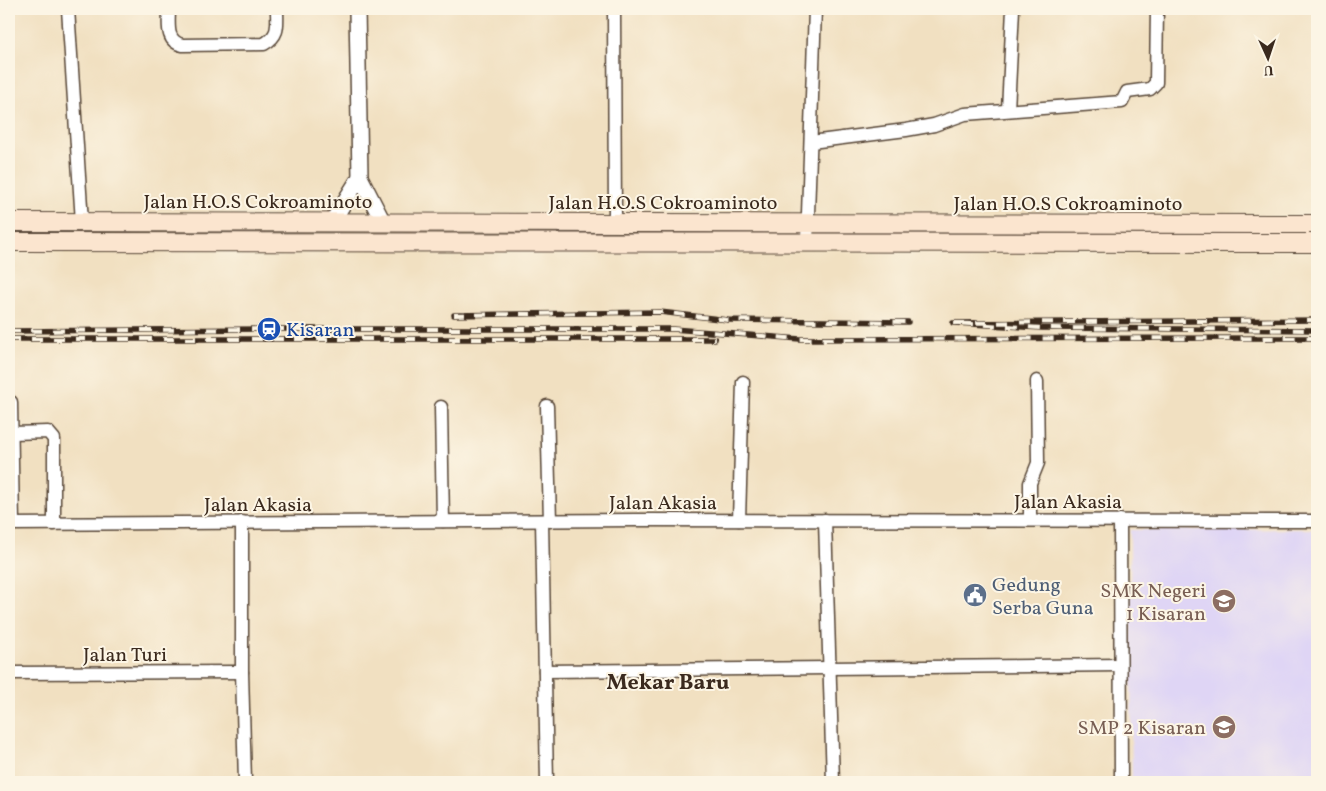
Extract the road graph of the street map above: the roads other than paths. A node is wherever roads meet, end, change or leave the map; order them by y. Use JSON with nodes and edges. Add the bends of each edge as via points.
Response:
{"nodes":[{"id":1,"x":68,"y":9,"type":"edge"},
{"id":2,"x":169,"y":9,"type":"edge"},
{"id":3,"x":277,"y":9,"type":"edge"},
{"id":4,"x":357,"y":9,"type":"edge"},
{"id":5,"x":614,"y":9,"type":"edge"},
{"id":6,"x":815,"y":9,"type":"edge"},
{"id":7,"x":1013,"y":9,"type":"edge"},
{"id":8,"x":1157,"y":9,"type":"edge"},
{"id":9,"x":1008,"y":110,"type":"junction"},
{"id":10,"x":810,"y":142,"type":"junction"},
{"id":11,"x":360,"y":177,"type":"junction"},
{"id":12,"x":9,"y":222,"type":"edge"},
{"id":13,"x":82,"y":222,"type":"junction"},
{"id":14,"x":332,"y":222,"type":"junction"},
{"id":15,"x":383,"y":222,"type":"junction"},
{"id":16,"x":615,"y":223,"type":"junction"},
{"id":17,"x":807,"y":224,"type":"junction"},
{"id":18,"x":1317,"y":224,"type":"edge"},
{"id":19,"x":9,"y":242,"type":"edge"},
{"id":20,"x":807,"y":243,"type":"junction"},
{"id":21,"x":1317,"y":243,"type":"edge"},
{"id":22,"x":1037,"y":381,"type":"dead end"},
{"id":23,"x":743,"y":382,"type":"dead end"},
{"id":24,"x":12,"y":402,"type":"dead end"},
{"id":25,"x":547,"y":406,"type":"dead end"},
{"id":26,"x":442,"y":407,"type":"dead end"},
{"id":27,"x":12,"y":433,"type":"junction"},
{"id":28,"x":739,"y":520,"type":"junction"},
{"id":29,"x":825,"y":520,"type":"junction"},
{"id":30,"x":1030,"y":520,"type":"junction"},
{"id":31,"x":1120,"y":520,"type":"junction"},
{"id":32,"x":443,"y":521,"type":"junction"},
{"id":33,"x":546,"y":521,"type":"junction"},
{"id":34,"x":1317,"y":521,"type":"edge"},
{"id":35,"x":242,"y":522,"type":"junction"},
{"id":36,"x":11,"y":524,"type":"edge"},
{"id":37,"x":54,"y":524,"type":"junction"},
{"id":38,"x":1120,"y":665,"type":"junction"},
{"id":39,"x":829,"y":668,"type":"junction"},
{"id":40,"x":242,"y":672,"type":"junction"},
{"id":41,"x":545,"y":672,"type":"junction"},
{"id":42,"x":9,"y":673,"type":"edge"},
{"id":43,"x":245,"y":782,"type":"edge"},
{"id":44,"x":547,"y":782,"type":"edge"},
{"id":45,"x":833,"y":782,"type":"edge"},
{"id":46,"x":1120,"y":782,"type":"edge"}],
"edges":[{"from":1,"to":13,"type":"street"},
{"from":2,"to":3,"type":"street","via":[[169,32],[176,44],[210,45],[264,44],[273,40],[277,30]]},
{"from":4,"to":11,"type":"street"},
{"from":5,"to":16,"type":"street"},
{"from":6,"to":10,"type":"street"},
{"from":7,"to":9,"type":"street"},
{"from":8,"to":9,"type":"street","via":[[1154,87],[1129,91],[1122,102]]},
{"from":9,"to":10,"type":"street","via":[[965,114],[934,125],[906,130]]},
{"from":10,"to":17,"type":"street"},
{"from":11,"to":14,"type":"street"},
{"from":11,"to":15,"type":"street"},
{"from":12,"to":13,"type":"main road","name":"Jalan H.O.S Cokroaminoto"},
{"from":13,"to":14,"type":"main road","name":"Jalan H.O.S Cokroaminoto"},
{"from":14,"to":15,"type":"main road","name":"Jalan H.O.S Cokroaminoto"},
{"from":15,"to":16,"type":"main road","name":"Jalan H.O.S Cokroaminoto"},
{"from":16,"to":17,"type":"main road","name":"Jalan H.O.S Cokroaminoto"},
{"from":17,"to":18,"type":"main road","name":"Jalan H.O.S Cokroaminoto"},
{"from":17,"to":20,"type":"street"},
{"from":19,"to":20,"type":"main road","name":"Jalan H.O.S Cokroaminoto"},
{"from":20,"to":21,"type":"main road","name":"Jalan H.O.S Cokroaminoto"},
{"from":22,"to":30,"type":"street","via":[[1038,463],[1030,483]]},
{"from":23,"to":28,"type":"street"},
{"from":24,"to":27,"type":"street"},
{"from":25,"to":33,"type":"street"},
{"from":26,"to":32,"type":"street"},
{"from":27,"to":36,"type":"street"},
{"from":27,"to":37,"type":"street","via":[[48,432],[54,439]]},
{"from":28,"to":29,"type":"street","name":"Jalan Akasia"},
{"from":28,"to":33,"type":"street","name":"Jalan Akasia"},
{"from":29,"to":30,"type":"street","name":"Jalan Akasia"},
{"from":29,"to":39,"type":"street"},
{"from":30,"to":31,"type":"street","name":"Jalan Akasia"},
{"from":31,"to":34,"type":"street","name":"Jalan Akasia"},
{"from":31,"to":38,"type":"street"},
{"from":32,"to":33,"type":"street","name":"Jalan Akasia"},
{"from":32,"to":35,"type":"street","name":"Jalan Akasia"},
{"from":33,"to":41,"type":"street"},
{"from":35,"to":37,"type":"street","name":"Jalan Akasia"},
{"from":35,"to":40,"type":"street"},
{"from":36,"to":37,"type":"street","name":"Jalan Akasia"},
{"from":38,"to":39,"type":"street"},
{"from":38,"to":46,"type":"street"},
{"from":39,"to":41,"type":"street"},
{"from":39,"to":45,"type":"street"},
{"from":40,"to":42,"type":"street","name":"Jalan Turi"},
{"from":40,"to":43,"type":"street"},
{"from":41,"to":44,"type":"street"}]}
